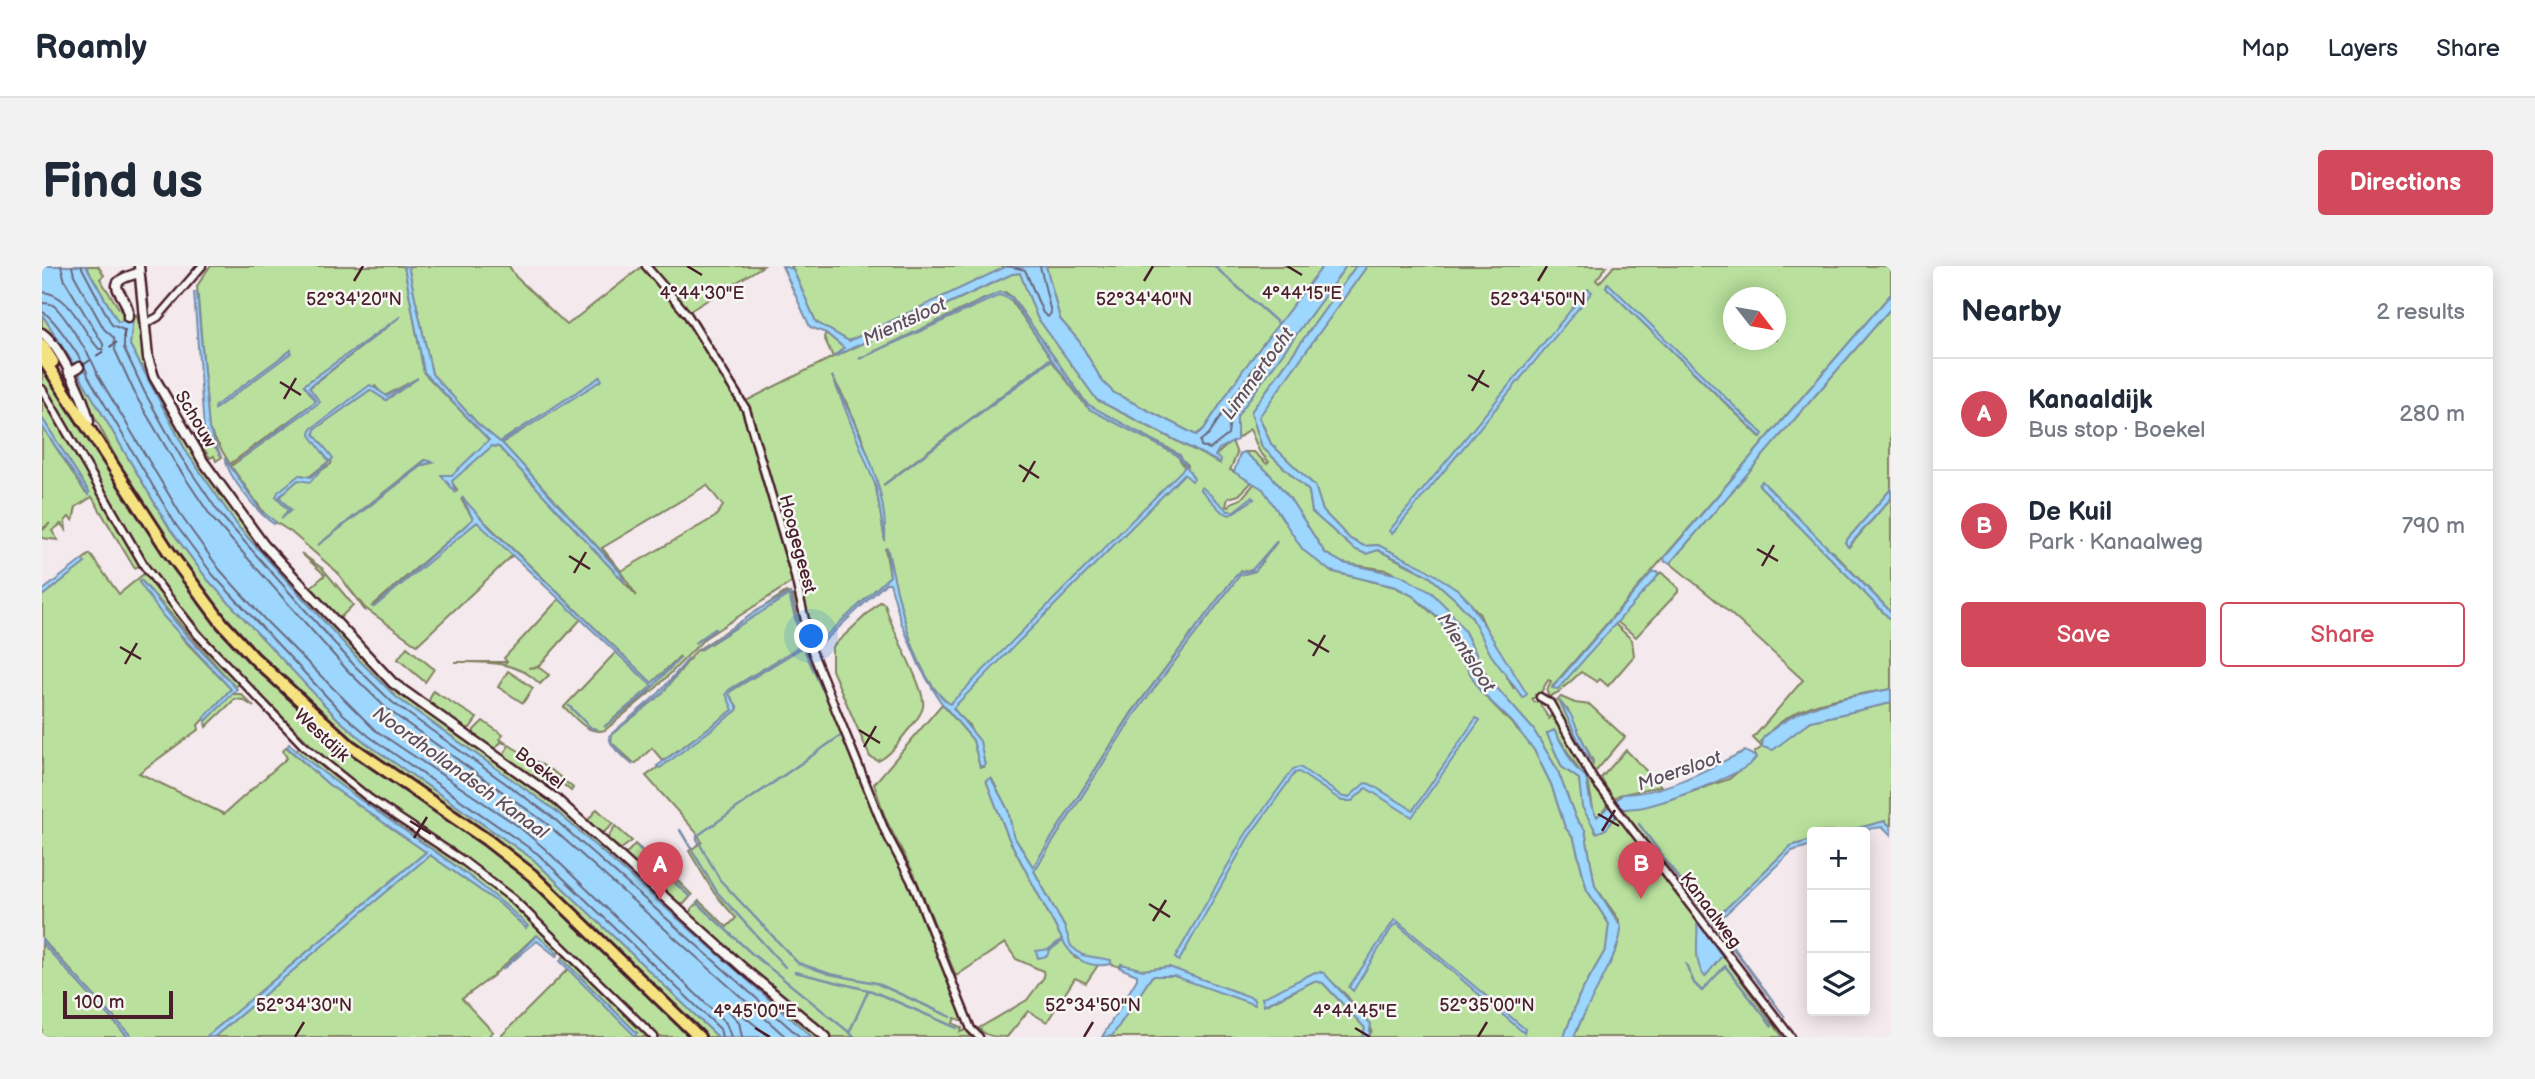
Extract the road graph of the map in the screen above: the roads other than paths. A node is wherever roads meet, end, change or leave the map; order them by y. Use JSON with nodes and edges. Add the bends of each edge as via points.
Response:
{"nodes":[{"id":1,"x":202,"y":266,"type":"edge"},
{"id":2,"x":646,"y":266,"type":"edge"},
{"id":3,"x":139,"y":270,"type":"edge"},
{"id":4,"x":128,"y":317,"type":"dead end"},
{"id":5,"x":145,"y":324,"type":"junction"},
{"id":6,"x":42,"y":333,"type":"edge"},
{"id":7,"x":42,"y":345,"type":"edge"},
{"id":8,"x":42,"y":357,"type":"edge"},
{"id":9,"x":79,"y":367,"type":"dead end"},
{"id":10,"x":69,"y":373,"type":"junction"},
{"id":11,"x":42,"y":389,"type":"edge"},
{"id":12,"x":89,"y":421,"type":"junction"},
{"id":13,"x":97,"y":440,"type":"junction"},
{"id":14,"x":245,"y":518,"type":"joint"},
{"id":15,"x":1539,"y":698,"type":"dead end"},
{"id":16,"x":654,"y":1037,"type":"edge"},
{"id":17,"x":699,"y":1037,"type":"edge"},
{"id":18,"x":825,"y":1037,"type":"edge"},
{"id":19,"x":979,"y":1037,"type":"edge"},
{"id":20,"x":1791,"y":1037,"type":"edge"}],
"edges":[{"from":1,"to":5,"type":"street","via":[[158,317]]},
{"from":2,"to":19,"type":"street","name":"Hoogegeest","via":[[687,314],[746,409],[812,651],[885,831],[913,884],[971,1029]]},
{"from":3,"to":4,"type":"street","via":[[117,284]]},
{"from":3,"to":5,"type":"street","name":"Schouw"},
{"from":5,"to":14,"type":"street","name":"Schouw","via":[[149,365],[160,390]]},
{"from":6,"to":10,"type":"street","name":"Westdijk"},
{"from":7,"to":12,"type":"main road","name":"Westdijk"},
{"from":8,"to":13,"type":"main road","name":"Westdijk"},
{"from":9,"to":10,"type":"street"},
{"from":10,"to":12,"type":"street","name":"Westdijk","via":[[87,407]]},
{"from":11,"to":16,"type":"street","name":"Westdijk","via":[[145,567],[197,634],[304,746],[370,799],[513,899]]},
{"from":12,"to":13,"type":"main road","name":"Westdijk"},
{"from":13,"to":17,"type":"main road","name":"Westdijk","via":[[196,589],[285,689],[349,745],[532,875]]},
{"from":14,"to":18,"type":"street","name":"Boekel","via":[[393,683],[556,799]]},
{"from":15,"to":20,"type":"street","name":"Kanaalweg","via":[[1549,702],[1561,718],[1609,799]]}]}
